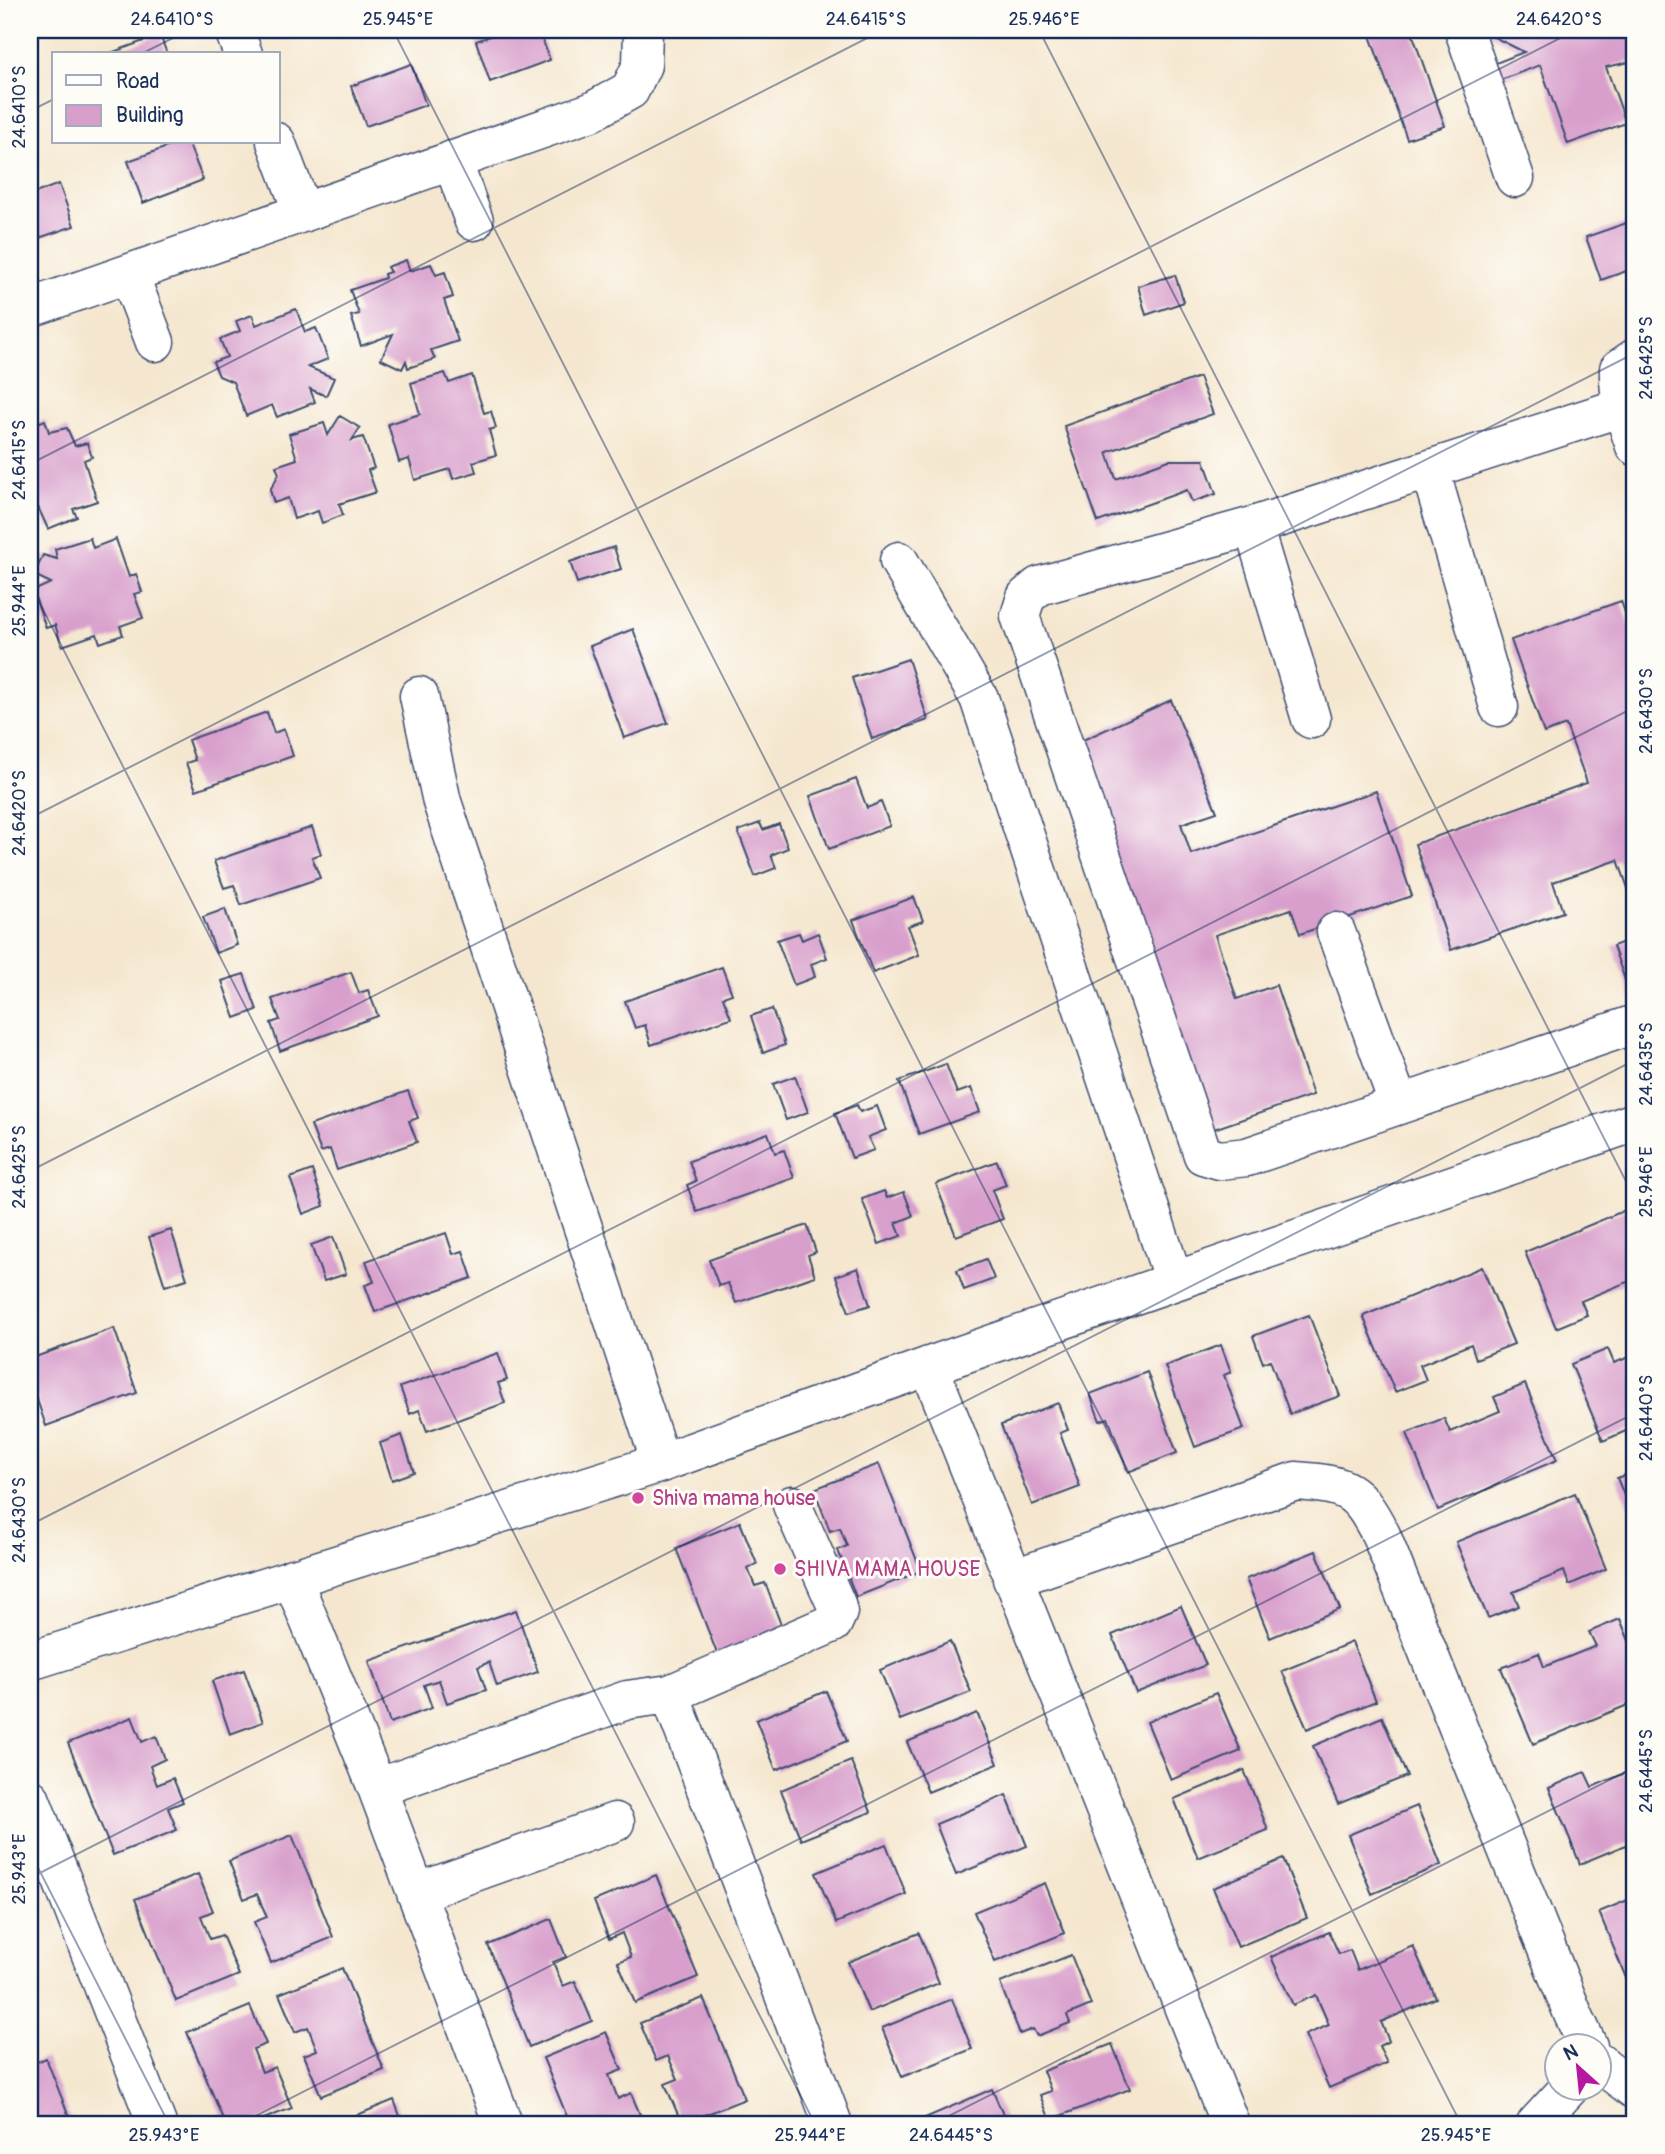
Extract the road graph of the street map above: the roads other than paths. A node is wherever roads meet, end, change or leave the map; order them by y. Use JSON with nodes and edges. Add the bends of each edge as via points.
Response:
{"nodes":[{"id":1,"x":234,"y":30,"type":"edge"},
{"id":2,"x":643,"y":30,"type":"edge"},
{"id":3,"x":1464,"y":30,"type":"edge"},
{"id":4,"x":242,"y":52,"type":"edge"},
{"id":5,"x":277,"y":144,"type":"edge"},
{"id":6,"x":452,"y":160,"type":"junction"},
{"id":7,"x":1515,"y":178,"type":"dead end"},
{"id":8,"x":303,"y":213,"type":"junction"},
{"id":9,"x":474,"y":221,"type":"dead end"},
{"id":10,"x":130,"y":274,"type":"junction"},
{"id":11,"x":30,"y":308,"type":"edge"},
{"id":12,"x":155,"y":342,"type":"dead end"},
{"id":13,"x":1635,"y":358,"type":"edge"},
{"id":14,"x":1628,"y":405,"type":"edge"},
{"id":15,"x":1635,"y":446,"type":"edge"},
{"id":16,"x":1430,"y":470,"type":"junction"},
{"id":17,"x":1252,"y":526,"type":"junction"},
{"id":18,"x":899,"y":561,"type":"dead end"},
{"id":19,"x":419,"y":696,"type":"dead end"},
{"id":20,"x":1499,"y":707,"type":"dead end"},
{"id":21,"x":1311,"y":719,"type":"dead end"},
{"id":22,"x":1336,"y":932,"type":"dead end"},
{"id":23,"x":1635,"y":1024,"type":"edge"},
{"id":24,"x":1399,"y":1105,"type":"junction"},
{"id":25,"x":1635,"y":1122,"type":"edge"},
{"id":26,"x":1174,"y":1281,"type":"junction"},
{"id":27,"x":929,"y":1366,"type":"junction"},
{"id":28,"x":661,"y":1463,"type":"junction"},
{"id":29,"x":792,"y":1505,"type":"dead end"},
{"id":30,"x":292,"y":1578,"type":"junction"},
{"id":31,"x":1012,"y":1579,"type":"junction"},
{"id":32,"x":30,"y":1661,"type":"edge"},
{"id":33,"x":670,"y":1694,"type":"junction"},
{"id":34,"x":377,"y":1788,"type":"junction"},
{"id":35,"x":30,"y":1798,"type":"edge"},
{"id":36,"x":615,"y":1822,"type":"dead end"},
{"id":37,"x":416,"y":1893,"type":"junction"},
{"id":38,"x":1581,"y":2032,"type":"edge"},
{"id":39,"x":1612,"y":2073,"type":"edge"},
{"id":40,"x":1635,"y":2090,"type":"edge"},
{"id":41,"x":1556,"y":2102,"type":"edge"},
{"id":42,"x":157,"y":2124,"type":"edge"},
{"id":43,"x":503,"y":2124,"type":"edge"},
{"id":44,"x":833,"y":2124,"type":"edge"},
{"id":45,"x":1230,"y":2124,"type":"edge"},
{"id":46,"x":1536,"y":2124,"type":"edge"}],
"edges":[{"from":1,"to":4,"type":"street"},
{"from":2,"to":6,"type":"street","via":[[642,65],[630,90],[591,112]]},
{"from":3,"to":7,"type":"street"},
{"from":5,"to":8,"type":"street"},
{"from":6,"to":8,"type":"street"},
{"from":6,"to":9,"type":"street"},
{"from":8,"to":10,"type":"street"},
{"from":10,"to":11,"type":"street"},
{"from":10,"to":12,"type":"street"},
{"from":13,"to":14,"type":"street","via":[[1619,369]]},
{"from":14,"to":15,"type":"street"},
{"from":14,"to":16,"type":"street"},
{"from":16,"to":17,"type":"street"},
{"from":16,"to":20,"type":"street"},
{"from":17,"to":21,"type":"street"},
{"from":17,"to":24,"type":"street","via":[[1039,586],[1026,597],[1020,616],[1203,1155],[1220,1160],[1247,1157]]},
{"from":18,"to":26,"type":"street","via":[[979,698]]},
{"from":19,"to":28,"type":"street","via":[[442,802]]},
{"from":22,"to":24,"type":"street"},
{"from":23,"to":24,"type":"street"},
{"from":25,"to":26,"type":"street"},
{"from":26,"to":27,"type":"street"},
{"from":27,"to":28,"type":"street"},
{"from":27,"to":31,"type":"street"},
{"from":28,"to":30,"type":"street"},
{"from":29,"to":33,"type":"street","via":[[836,1604],[833,1623]]},
{"from":30,"to":32,"type":"street"},
{"from":30,"to":34,"type":"street"},
{"from":31,"to":38,"type":"street","via":[[1296,1481],[1350,1491],[1368,1508],[1381,1535]]},
{"from":31,"to":45,"type":"street"},
{"from":33,"to":34,"type":"street","via":[[627,1700]]},
{"from":33,"to":44,"type":"street"},
{"from":34,"to":37,"type":"street"},
{"from":35,"to":42,"type":"street"},
{"from":36,"to":37,"type":"street"},
{"from":37,"to":43,"type":"street"},
{"from":39,"to":40,"type":"street"},
{"from":41,"to":46,"type":"street"}]}
